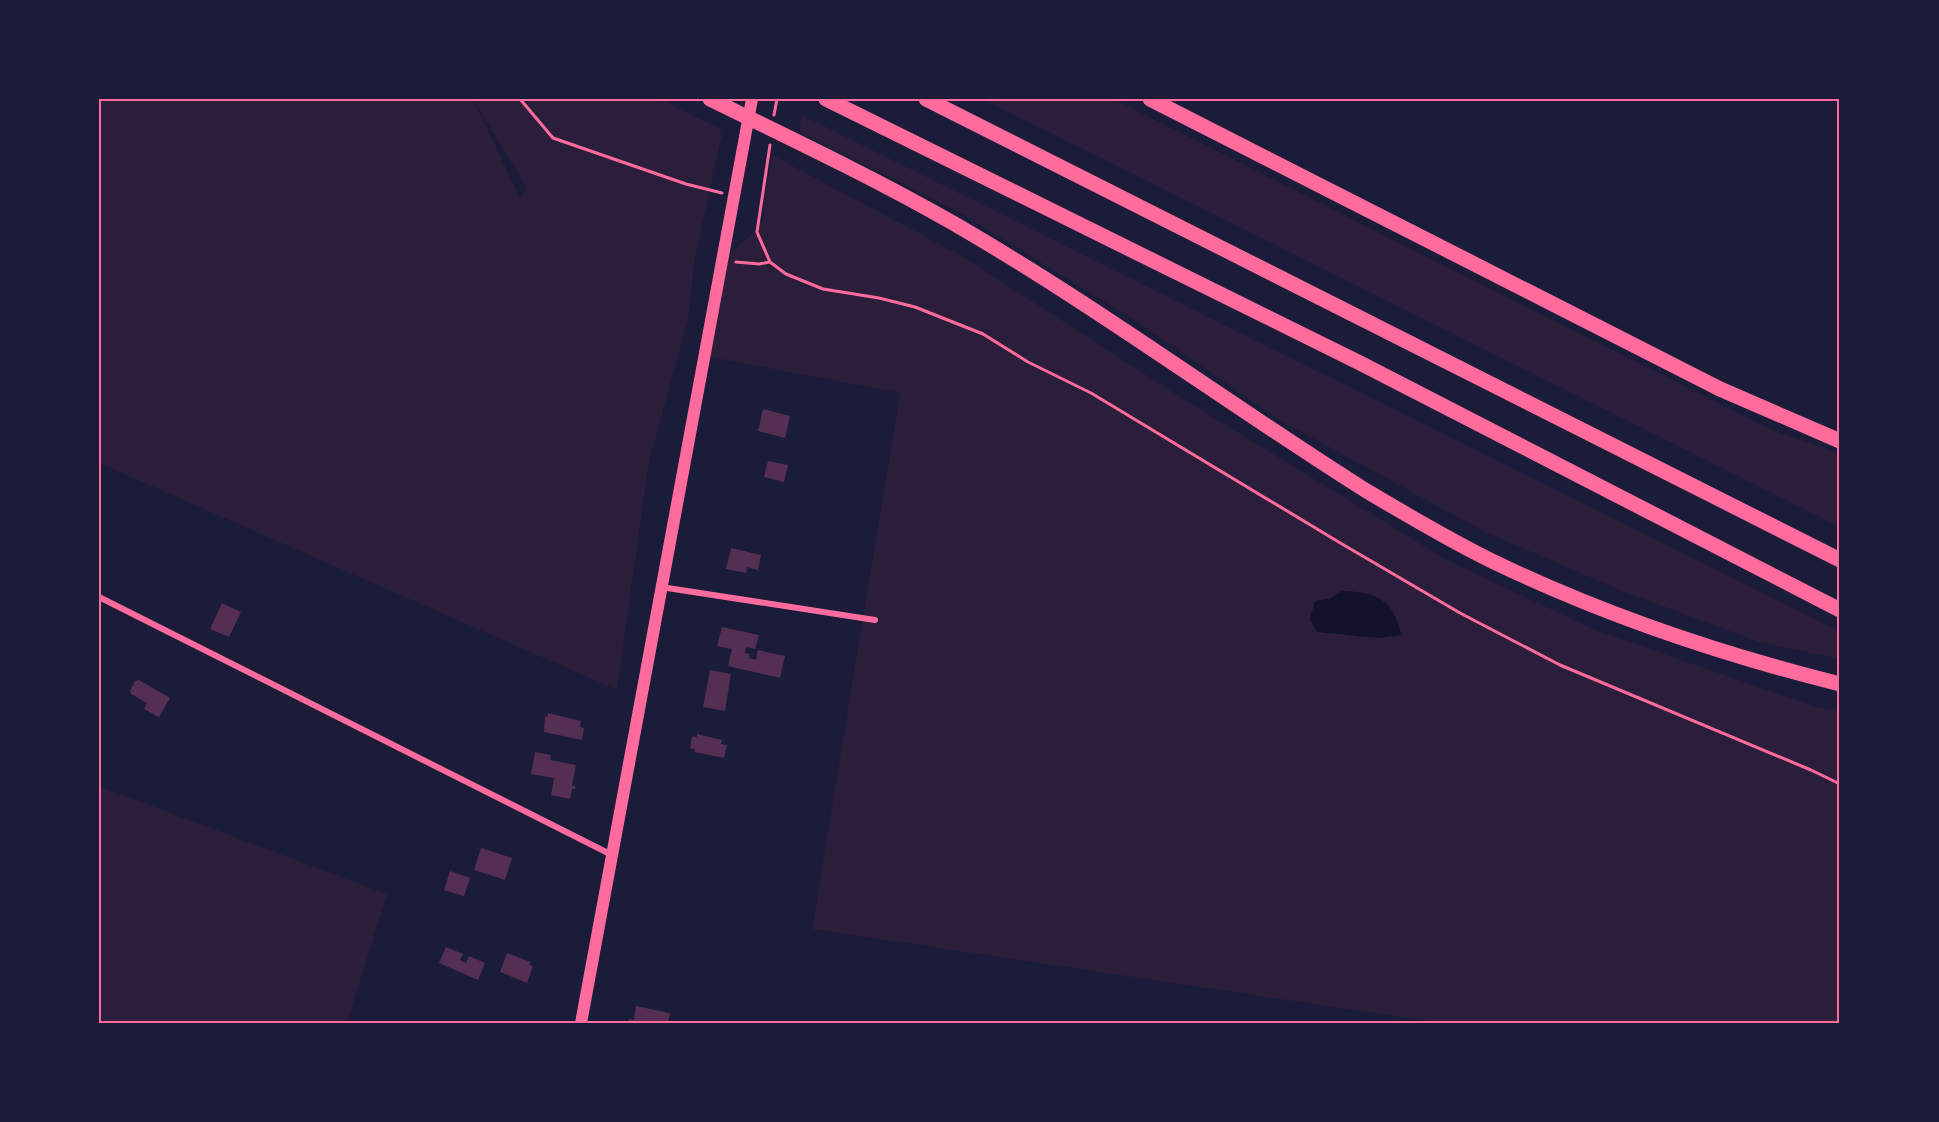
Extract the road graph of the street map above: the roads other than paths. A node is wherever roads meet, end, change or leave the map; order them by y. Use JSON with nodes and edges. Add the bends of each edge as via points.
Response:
{"nodes":[{"id":1,"x":711,"y":99,"type":"edge"},
{"id":2,"x":752,"y":99,"type":"edge"},
{"id":3,"x":826,"y":99,"type":"edge"},
{"id":4,"x":926,"y":99,"type":"edge"},
{"id":5,"x":1150,"y":99,"type":"edge"},
{"id":6,"x":1840,"y":441,"type":"edge"},
{"id":7,"x":1840,"y":560,"type":"edge"},
{"id":8,"x":661,"y":587,"type":"junction"},
{"id":9,"x":99,"y":597,"type":"edge"},
{"id":10,"x":1840,"y":610,"type":"edge"},
{"id":11,"x":876,"y":620,"type":"dead end"},
{"id":12,"x":1840,"y":684,"type":"edge"},
{"id":13,"x":612,"y":855,"type":"junction"},
{"id":14,"x":581,"y":1023,"type":"edge"}],
"edges":[{"from":1,"to":12,"type":"highway","via":[[953,224],[1019,263],[1365,490],[1491,561],[1636,623]]},
{"from":2,"to":8,"type":"main road"},
{"from":3,"to":10,"type":"highway","via":[[1360,363]]},
{"from":4,"to":7,"type":"highway"},
{"from":5,"to":6,"type":"highway","via":[[1720,389]]},
{"from":8,"to":11,"type":"street"},
{"from":8,"to":13,"type":"main road"},
{"from":9,"to":13,"type":"street"},
{"from":13,"to":14,"type":"main road"}]}
